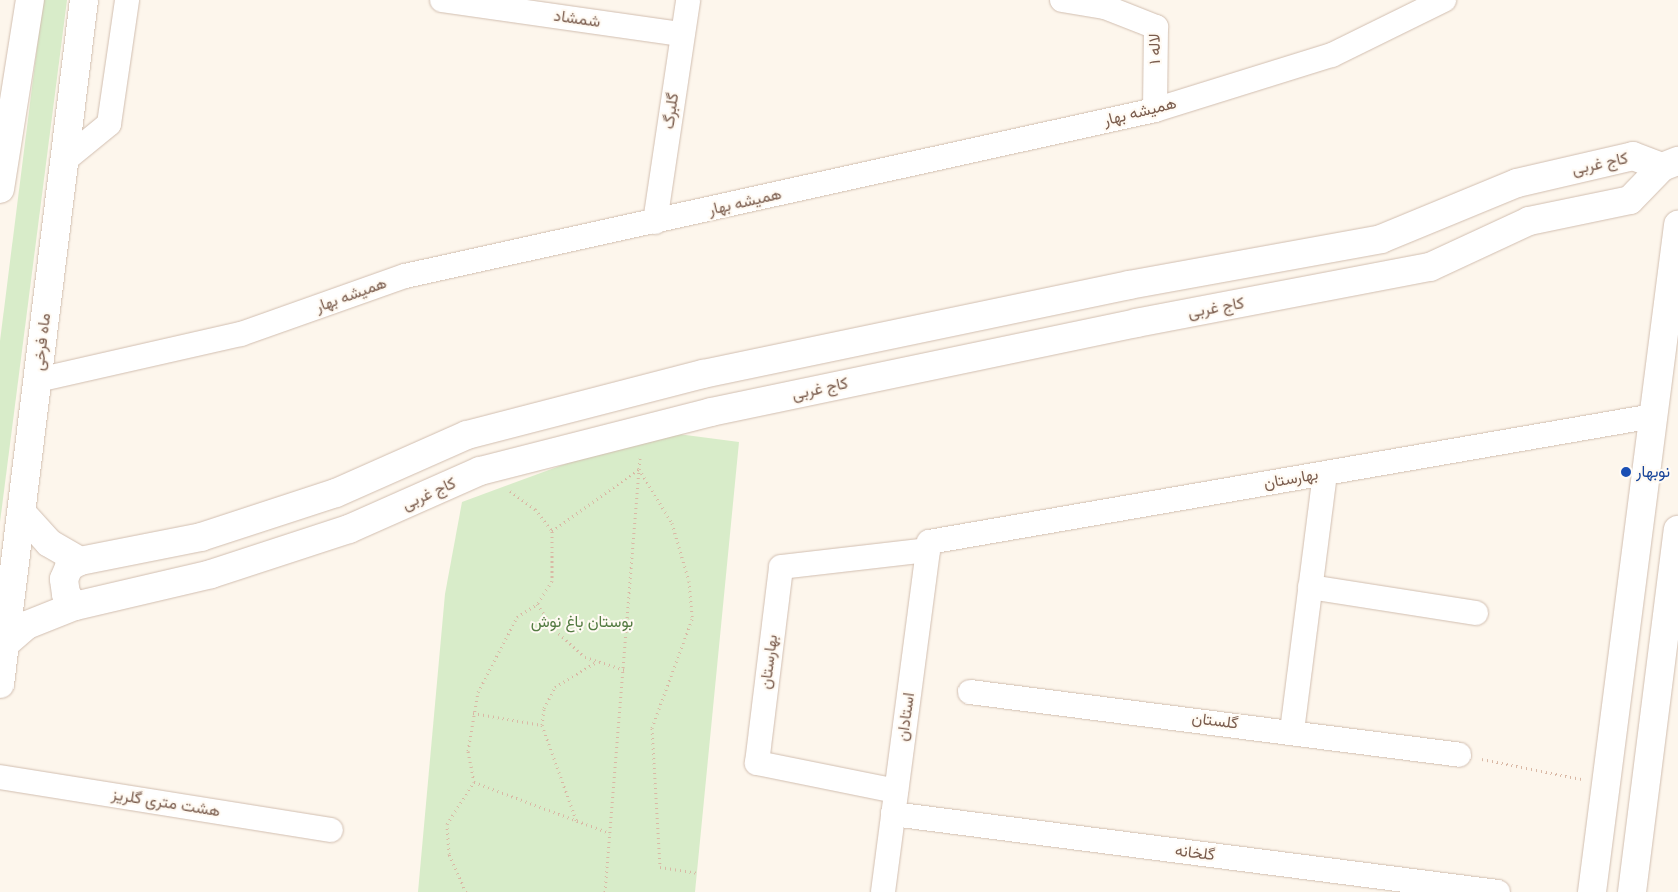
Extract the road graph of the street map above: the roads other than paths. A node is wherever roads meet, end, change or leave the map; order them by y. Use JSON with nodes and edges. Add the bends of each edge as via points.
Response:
{"nodes":[{"id":1,"x":30,"y":0,"type":"edge"},
{"id":2,"x":84,"y":0,"type":"edge"},
{"id":3,"x":127,"y":0,"type":"edge"},
{"id":4,"x":442,"y":0,"type":"edge"},
{"id":5,"x":688,"y":0,"type":"edge"},
{"id":6,"x":1062,"y":0,"type":"edge"},
{"id":7,"x":1444,"y":0,"type":"edge"},
{"id":8,"x":682,"y":34,"type":"junction"},
{"id":9,"x":1155,"y":110,"type":"junction"},
{"id":10,"x":65,"y":160,"type":"junction"},
{"id":11,"x":1670,"y":164,"type":"edge"},
{"id":12,"x":0,"y":189,"type":"edge"},
{"id":13,"x":655,"y":222,"type":"junction"},
{"id":14,"x":1678,"y":225,"type":"edge"},
{"id":15,"x":1140,"y":283,"type":"junction"},
{"id":16,"x":1149,"y":320,"type":"junction"},
{"id":17,"x":703,"y":374,"type":"junction"},
{"id":18,"x":38,"y":380,"type":"junction"},
{"id":19,"x":711,"y":412,"type":"junction"},
{"id":20,"x":1653,"y":416,"type":"junction"},
{"id":21,"x":1325,"y":474,"type":"junction"},
{"id":22,"x":22,"y":513,"type":"junction"},
{"id":23,"x":1678,"y":530,"type":"edge"},
{"id":24,"x":929,"y":546,"type":"junction"},
{"id":25,"x":80,"y":561,"type":"junction"},
{"id":26,"x":1310,"y":587,"type":"junction"},
{"id":27,"x":75,"y":606,"type":"junction"},
{"id":28,"x":1476,"y":613,"type":"dead end"},
{"id":29,"x":5,"y":644,"type":"junction"},
{"id":30,"x":0,"y":684,"type":"edge"},
{"id":31,"x":970,"y":692,"type":"dead end"},
{"id":32,"x":1292,"y":731,"type":"junction"},
{"id":33,"x":1459,"y":755,"type":"road end"},
{"id":34,"x":0,"y":777,"type":"edge"},
{"id":35,"x":896,"y":790,"type":"junction"},
{"id":36,"x":893,"y":814,"type":"junction"},
{"id":37,"x":331,"y":830,"type":"dead end"},
{"id":38,"x":882,"y":892,"type":"edge"},
{"id":39,"x":1498,"y":892,"type":"edge"},
{"id":40,"x":1592,"y":892,"type":"edge"},
{"id":41,"x":1632,"y":892,"type":"edge"}],
"edges":[{"from":1,"to":12,"type":"street"},
{"from":2,"to":10,"type":"street","name":"ماه فرخی"},
{"from":3,"to":10,"type":"street","via":[[109,124]]},
{"from":4,"to":8,"type":"street","name":"شمشاد"},
{"from":5,"to":8,"type":"street","name":"گلبرگ"},
{"from":6,"to":9,"type":"street","name":"لاله ۱","via":[[1105,7],[1156,27]]},
{"from":7,"to":9,"type":"street","name":"همیشه بهار","via":[[1332,55]]},
{"from":8,"to":13,"type":"street","name":"گلبرگ"},
{"from":9,"to":13,"type":"street","name":"همیشه بهار"},
{"from":10,"to":18,"type":"street","name":"ماه فرخی"},
{"from":11,"to":15,"type":"street","name":"کاج غربی","via":[[1633,156],[1518,183],[1381,240]]},
{"from":11,"to":16,"type":"street","name":"کاج غربی","via":[[1630,200],[1529,221],[1430,267]]},
{"from":13,"to":18,"type":"street","name":"همیشه بهار","via":[[405,276],[241,334]]},
{"from":14,"to":20,"type":"street"},
{"from":15,"to":16,"type":"street"},
{"from":15,"to":17,"type":"street","name":"کاج غربی"},
{"from":16,"to":19,"type":"street","name":"کاج غربی"},
{"from":17,"to":19,"type":"street"},
{"from":17,"to":25,"type":"street","name":"کاج غربی","via":[[467,435],[336,493],[201,537]]},
{"from":18,"to":22,"type":"street","name":"ماه فرخی"},
{"from":19,"to":27,"type":"street","name":"کاج غربی","via":[[480,471],[350,529],[211,574]]},
{"from":20,"to":21,"type":"street","name":"بهارستان"},
{"from":20,"to":40,"type":"street"},
{"from":21,"to":24,"type":"street","name":"بهارستان"},
{"from":21,"to":26,"type":"street"},
{"from":22,"to":25,"type":"street","via":[[49,544]]},
{"from":22,"to":29,"type":"street","name":"ماه فرخی"},
{"from":23,"to":41,"type":"street"},
{"from":24,"to":35,"type":"street","name":"استادان"},
{"from":24,"to":35,"type":"street","name":"بهارستان","via":[[781,567],[757,764]]},
{"from":25,"to":27,"type":"street","via":[[68,567],[64,579],[66,594]]},
{"from":26,"to":28,"type":"street"},
{"from":26,"to":32,"type":"street"},
{"from":27,"to":29,"type":"street","name":"کاج غربی","via":[[27,625]]},
{"from":29,"to":30,"type":"street","name":"ماه فرخی"},
{"from":31,"to":32,"type":"street","name":"گلستان"},
{"from":32,"to":33,"type":"street","name":"گلستان"},
{"from":34,"to":37,"type":"street","name":"هشت متری گلریز"},
{"from":35,"to":36,"type":"street","name":"استادان"},
{"from":36,"to":38,"type":"street","name":"استادان"},
{"from":36,"to":39,"type":"street","name":"گلخانه"}]}
